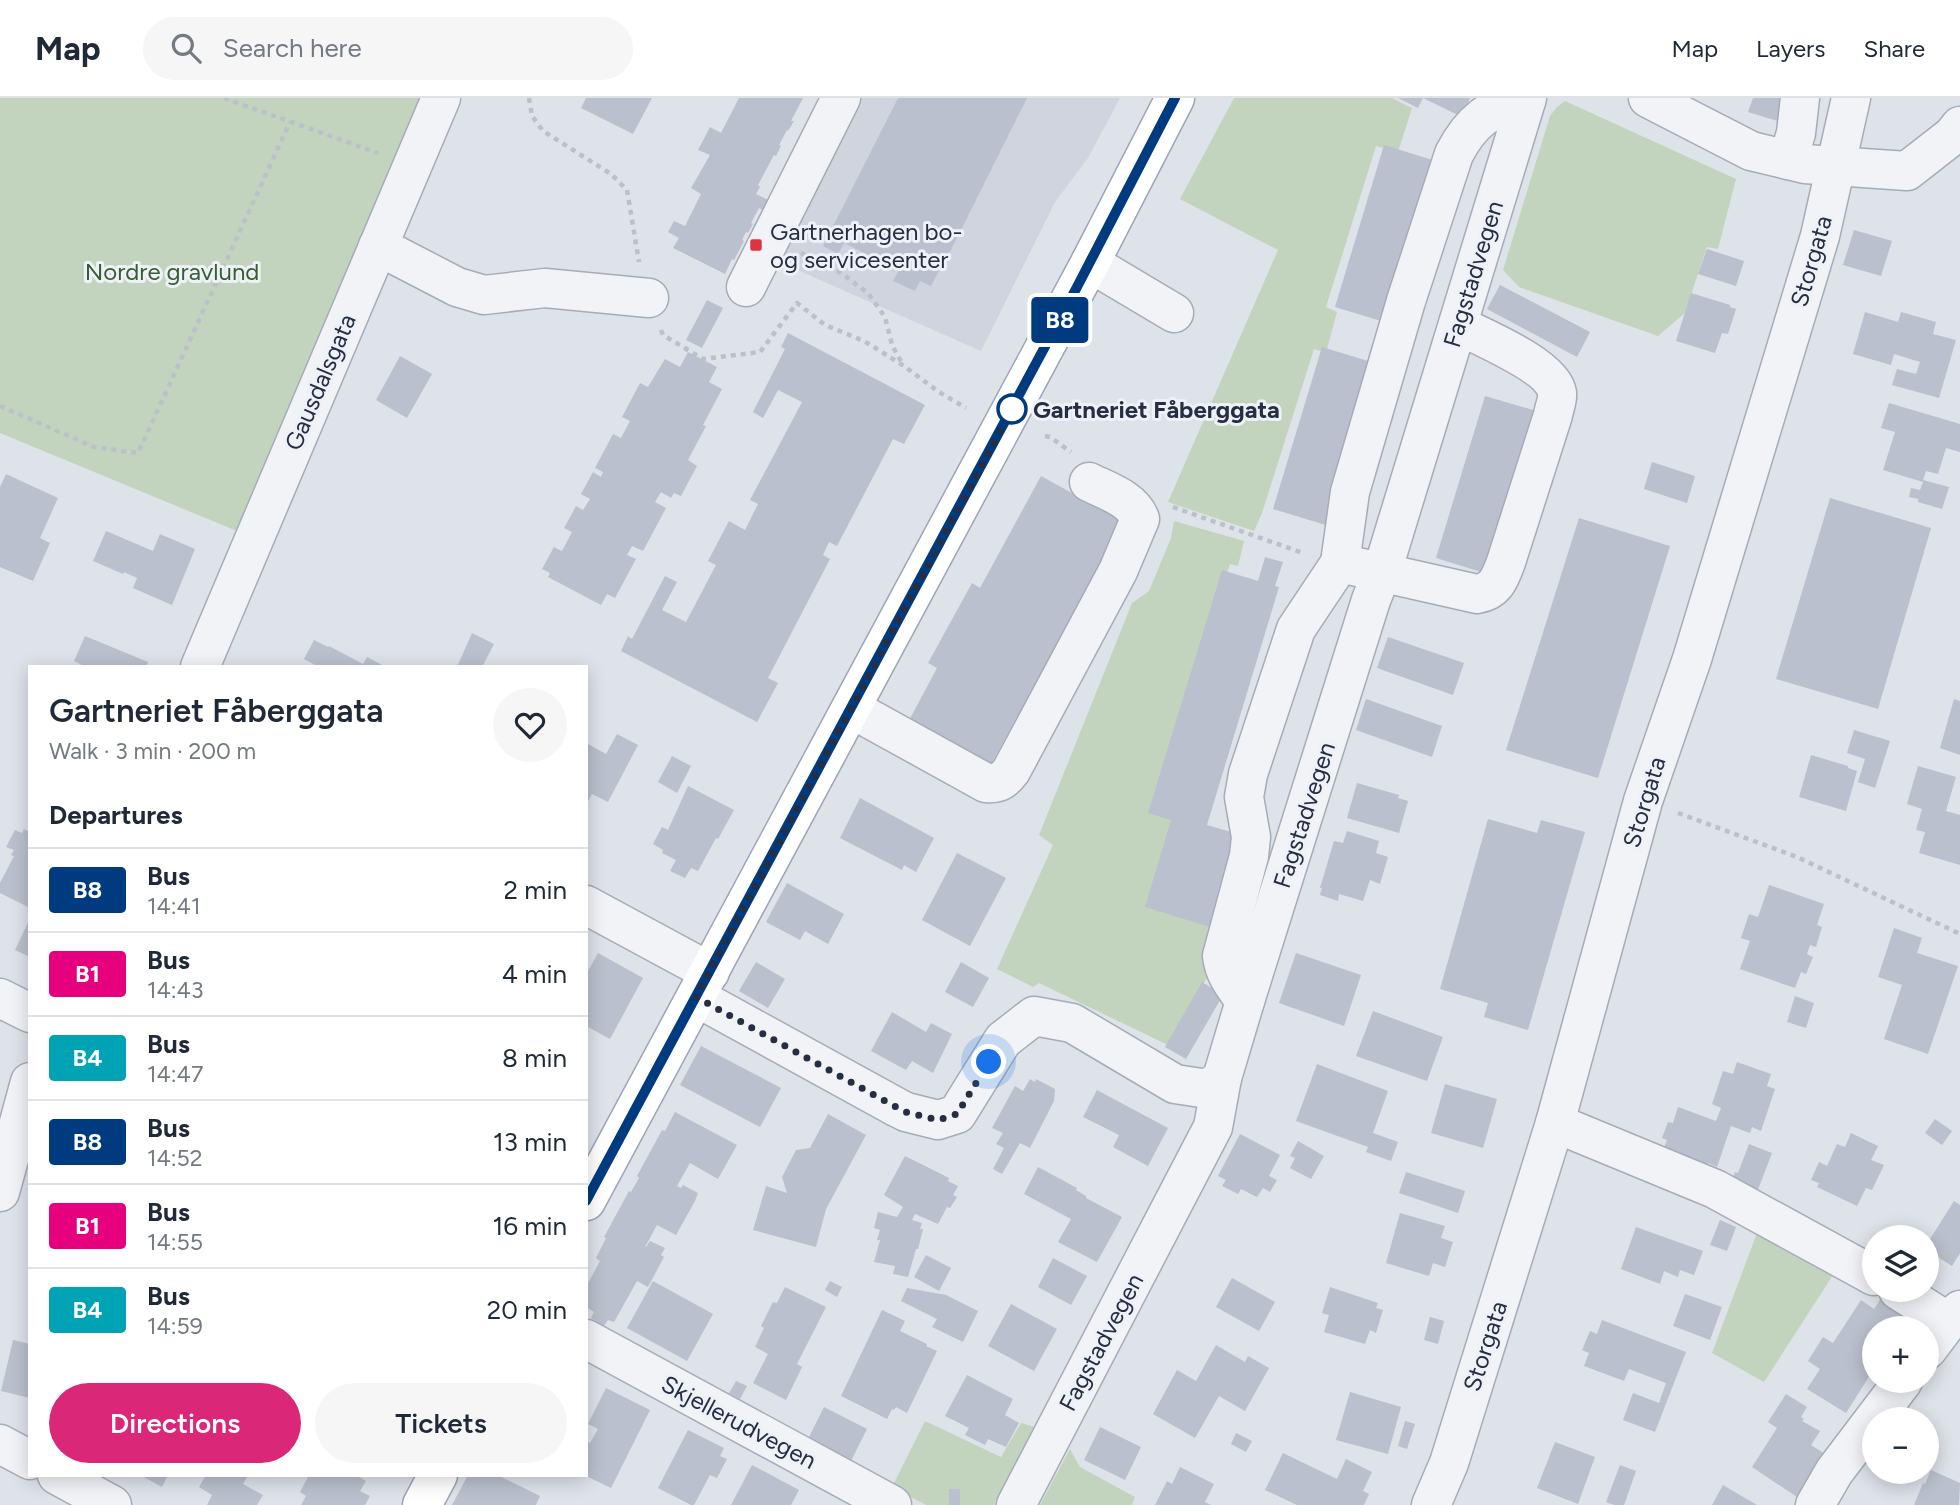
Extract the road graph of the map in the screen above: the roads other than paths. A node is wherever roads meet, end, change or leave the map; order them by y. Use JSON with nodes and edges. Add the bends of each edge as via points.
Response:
{"nodes":[{"id":1,"x":441,"y":98,"type":"edge"},
{"id":2,"x":841,"y":98,"type":"edge"},
{"id":3,"x":1175,"y":98,"type":"edge"},
{"id":4,"x":1647,"y":98,"type":"edge"},
{"id":5,"x":1800,"y":98,"type":"edge"},
{"id":6,"x":1852,"y":98,"type":"edge"},
{"id":7,"x":1527,"y":100,"type":"edge"},
{"id":8,"x":1960,"y":126,"type":"edge"},
{"id":9,"x":1788,"y":160,"type":"junction"},
{"id":10,"x":1836,"y":167,"type":"junction"},
{"id":11,"x":378,"y":246,"type":"junction"},
{"id":12,"x":1090,"y":263,"type":"junction"},
{"id":13,"x":746,"y":287,"type":"dead end"},
{"id":14,"x":649,"y":298,"type":"dead end"},
{"id":15,"x":1174,"y":313,"type":"dead end"},
{"id":16,"x":1458,"y":325,"type":"junction"},
{"id":17,"x":1084,"y":470,"type":"road end"},
{"id":18,"x":1340,"y":563,"type":"junction"},
{"id":19,"x":1382,"y":572,"type":"junction"},
{"id":20,"x":201,"y":665,"type":"edge"},
{"id":21,"x":852,"y":709,"type":"junction"},
{"id":22,"x":588,"y":906,"type":"edge"},
{"id":23,"x":703,"y":985,"type":"junction"},
{"id":24,"x":0,"y":998,"type":"edge"},
{"id":25,"x":1245,"y":1000,"type":"junction"},
{"id":26,"x":28,"y":1012,"type":"edge"},
{"id":27,"x":1222,"y":1078,"type":"junction"},
{"id":28,"x":28,"y":1089,"type":"edge"},
{"id":29,"x":1555,"y":1123,"type":"junction"},
{"id":30,"x":0,"y":1192,"type":"edge"},
{"id":31,"x":588,"y":1197,"type":"edge"},
{"id":32,"x":1862,"y":1269,"type":"edge"},
{"id":33,"x":1913,"y":1302,"type":"edge"},
{"id":34,"x":1945,"y":1327,"type":"edge"},
{"id":35,"x":588,"y":1340,"type":"edge"},
{"id":36,"x":1894,"y":1393,"type":"edge"},
{"id":37,"x":0,"y":1444,"type":"edge"},
{"id":38,"x":28,"y":1459,"type":"edge"},
{"id":39,"x":61,"y":1477,"type":"edge"},
{"id":40,"x":437,"y":1477,"type":"edge"},
{"id":41,"x":112,"y":1505,"type":"edge"},
{"id":42,"x":422,"y":1505,"type":"edge"},
{"id":43,"x":892,"y":1505,"type":"edge"},
{"id":44,"x":1016,"y":1505,"type":"edge"},
{"id":45,"x":1432,"y":1505,"type":"edge"},
{"id":46,"x":1815,"y":1505,"type":"edge"}],
"edges":[{"from":1,"to":11,"type":"street","name":"Gausdalsgata"},
{"from":2,"to":13,"type":"street"},
{"from":3,"to":12,"type":"main road"},
{"from":4,"to":9,"type":"street","via":[[1751,151]]},
{"from":5,"to":9,"type":"street"},
{"from":6,"to":10,"type":"street","name":"Storgata"},
{"from":7,"to":16,"type":"street","name":"Fagstadvegen"},
{"from":7,"to":18,"type":"street","via":[[1492,111],[1463,137],[1454,154],[1350,492]]},
{"from":8,"to":10,"type":"street","via":[[1908,171]]},
{"from":9,"to":10,"type":"street"},
{"from":10,"to":29,"type":"street","name":"Storgata","via":[[1816,248],[1692,659],[1643,801]]},
{"from":11,"to":14,"type":"street","via":[[457,287],[484,295],[545,288]]},
{"from":11,"to":20,"type":"street","name":"Gausdalsgata"},
{"from":12,"to":15,"type":"street"},
{"from":12,"to":21,"type":"main road"},
{"from":16,"to":19,"type":"street","name":"Fagstadvegen"},
{"from":16,"to":19,"type":"street","via":[[1548,377],[1557,390],[1553,415],[1494,587],[1477,594]]},
{"from":17,"to":21,"type":"street","via":[[1137,510],[1140,519],[1118,571],[1004,780],[986,783]]},
{"from":18,"to":19,"type":"street"},
{"from":18,"to":25,"type":"street","via":[[1296,629],[1248,774],[1244,797],[1251,838],[1249,856],[1222,956],[1223,968]]},
{"from":19,"to":25,"type":"street","name":"Fagstadvegen"},
{"from":21,"to":23,"type":"main road"},
{"from":22,"to":23,"type":"street"},
{"from":23,"to":27,"type":"street","via":[[898,1108],[938,1120],[957,1114],[1003,1040],[1034,1016],[1072,1023],[1175,1084],[1208,1088]]},
{"from":23,"to":31,"type":"main road"},
{"from":24,"to":26,"type":"street"},
{"from":25,"to":27,"type":"street","name":"Fagstadvegen"},
{"from":27,"to":44,"type":"street","name":"Fagstadvegen","via":[[1213,1127]]},
{"from":28,"to":30,"type":"street"},
{"from":29,"to":32,"type":"street","via":[[1715,1189]]},
{"from":29,"to":45,"type":"street","name":"Storgata"},
{"from":33,"to":34,"type":"street"},
{"from":35,"to":43,"type":"street","name":"Skjellerudvegen"},
{"from":36,"to":46,"type":"street"},
{"from":37,"to":38,"type":"street"},
{"from":39,"to":41,"type":"street"},
{"from":40,"to":42,"type":"main road"}]}
